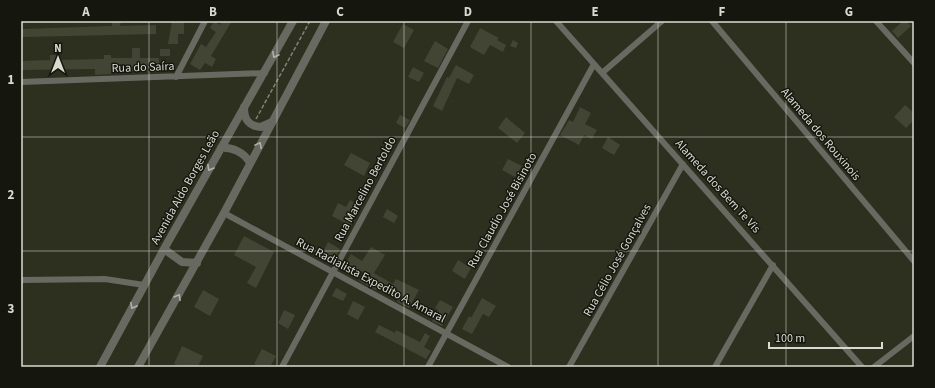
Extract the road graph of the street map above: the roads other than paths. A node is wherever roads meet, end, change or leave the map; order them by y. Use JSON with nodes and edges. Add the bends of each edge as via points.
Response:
{"nodes":[{"id":1,"x":205,"y":21,"type":"edge"},
{"id":2,"x":293,"y":21,"type":"edge"},
{"id":3,"x":326,"y":21,"type":"edge"},
{"id":4,"x":468,"y":21,"type":"edge"},
{"id":5,"x":556,"y":21,"type":"edge"},
{"id":6,"x":662,"y":21,"type":"edge"},
{"id":7,"x":712,"y":21,"type":"edge"},
{"id":8,"x":876,"y":21,"type":"edge"},
{"id":9,"x":914,"y":63,"type":"edge"},
{"id":10,"x":594,"y":64,"type":"junction"},
{"id":11,"x":265,"y":73,"type":"junction"},
{"id":12,"x":602,"y":73,"type":"junction"},
{"id":13,"x":176,"y":77,"type":"junction"},
{"id":14,"x":21,"y":82,"type":"edge"},
{"id":15,"x":244,"y":107,"type":"junction"},
{"id":16,"x":272,"y":122,"type":"junction"},
{"id":17,"x":221,"y":148,"type":"junction"},
{"id":18,"x":250,"y":163,"type":"junction"},
{"id":19,"x":683,"y":164,"type":"junction"},
{"id":20,"x":224,"y":213,"type":"junction"},
{"id":21,"x":164,"y":249,"type":"junction"},
{"id":22,"x":914,"y":260,"type":"edge"},
{"id":23,"x":197,"y":263,"type":"junction"},
{"id":24,"x":773,"y":265,"type":"junction"},
{"id":25,"x":333,"y":272,"type":"junction"},
{"id":26,"x":21,"y":280,"type":"edge"},
{"id":27,"x":144,"y":285,"type":"junction"},
{"id":28,"x":447,"y":333,"type":"junction"},
{"id":29,"x":914,"y":336,"type":"edge"},
{"id":30,"x":858,"y":366,"type":"edge"},
{"id":31,"x":100,"y":367,"type":"edge"},
{"id":32,"x":138,"y":367,"type":"edge"},
{"id":33,"x":282,"y":367,"type":"edge"},
{"id":34,"x":428,"y":367,"type":"edge"},
{"id":35,"x":508,"y":367,"type":"edge"},
{"id":36,"x":569,"y":367,"type":"edge"},
{"id":37,"x":715,"y":367,"type":"edge"},
{"id":38,"x":874,"y":367,"type":"edge"}],
"edges":[{"from":1,"to":13,"type":"street"},
{"from":2,"to":11,"type":"street","name":"Avenida Aldo Borges Leão","one_way":true},
{"from":3,"to":16,"type":"street"},
{"from":4,"to":25,"type":"street","name":"Rua Marcelino Bertoldo"},
{"from":5,"to":10,"type":"street","name":"Alameda dos Bem Te Vis"},
{"from":6,"to":12,"type":"street"},
{"from":7,"to":22,"type":"street","name":"Alameda dos Rouxinois"},
{"from":8,"to":9,"type":"street"},
{"from":10,"to":12,"type":"street","name":"Alameda dos Bem Te Vis"},
{"from":10,"to":28,"type":"street","name":"Rua Claudio José Bisinoto"},
{"from":11,"to":13,"type":"street","name":"Rua do Saíra"},
{"from":11,"to":15,"type":"street","name":"Avenida Aldo Borges Leão"},
{"from":12,"to":19,"type":"street","name":"Alameda dos Bem Te Vis"},
{"from":13,"to":14,"type":"street","name":"Rua do Saíra"},
{"from":15,"to":16,"type":"street","via":[[246,120],[250,125],[261,128]]},
{"from":15,"to":17,"type":"street","name":"Avenida Aldo Borges Leão"},
{"from":18,"to":16,"type":"street","one_way":true},
{"from":17,"to":18,"type":"street","via":[[231,148],[248,158]]},
{"from":17,"to":21,"type":"street","name":"Avenida Aldo Borges Leão","one_way":true},
{"from":18,"to":20,"type":"street"},
{"from":19,"to":24,"type":"street","name":"Alameda dos Bem Te Vis"},
{"from":19,"to":36,"type":"street","name":"Rua Célio José Gonçalves"},
{"from":20,"to":23,"type":"street"},
{"from":20,"to":25,"type":"street","name":"Rua Radialista Expedito A. Amaral"},
{"from":21,"to":23,"type":"street","via":[[182,262]]},
{"from":21,"to":27,"type":"street","name":"Avenida Aldo Borges Leão"},
{"from":32,"to":23,"type":"street","one_way":true},
{"from":24,"to":30,"type":"street","name":"Alameda dos Bem Te Vis"},
{"from":24,"to":37,"type":"street"},
{"from":25,"to":28,"type":"street","name":"Rua Radialista Expedito A. Amaral"},
{"from":25,"to":33,"type":"street","name":"Rua Marcelino Bertoldo"},
{"from":26,"to":27,"type":"street","via":[[105,279]]},
{"from":27,"to":31,"type":"street","name":"Avenida Aldo Borges Leão","one_way":true},
{"from":28,"to":34,"type":"street","name":"Rua Claudio José Bisinoto"},
{"from":28,"to":35,"type":"street","name":"Rua Radialista Expedito A. Amaral"},
{"from":29,"to":38,"type":"street"}]}
